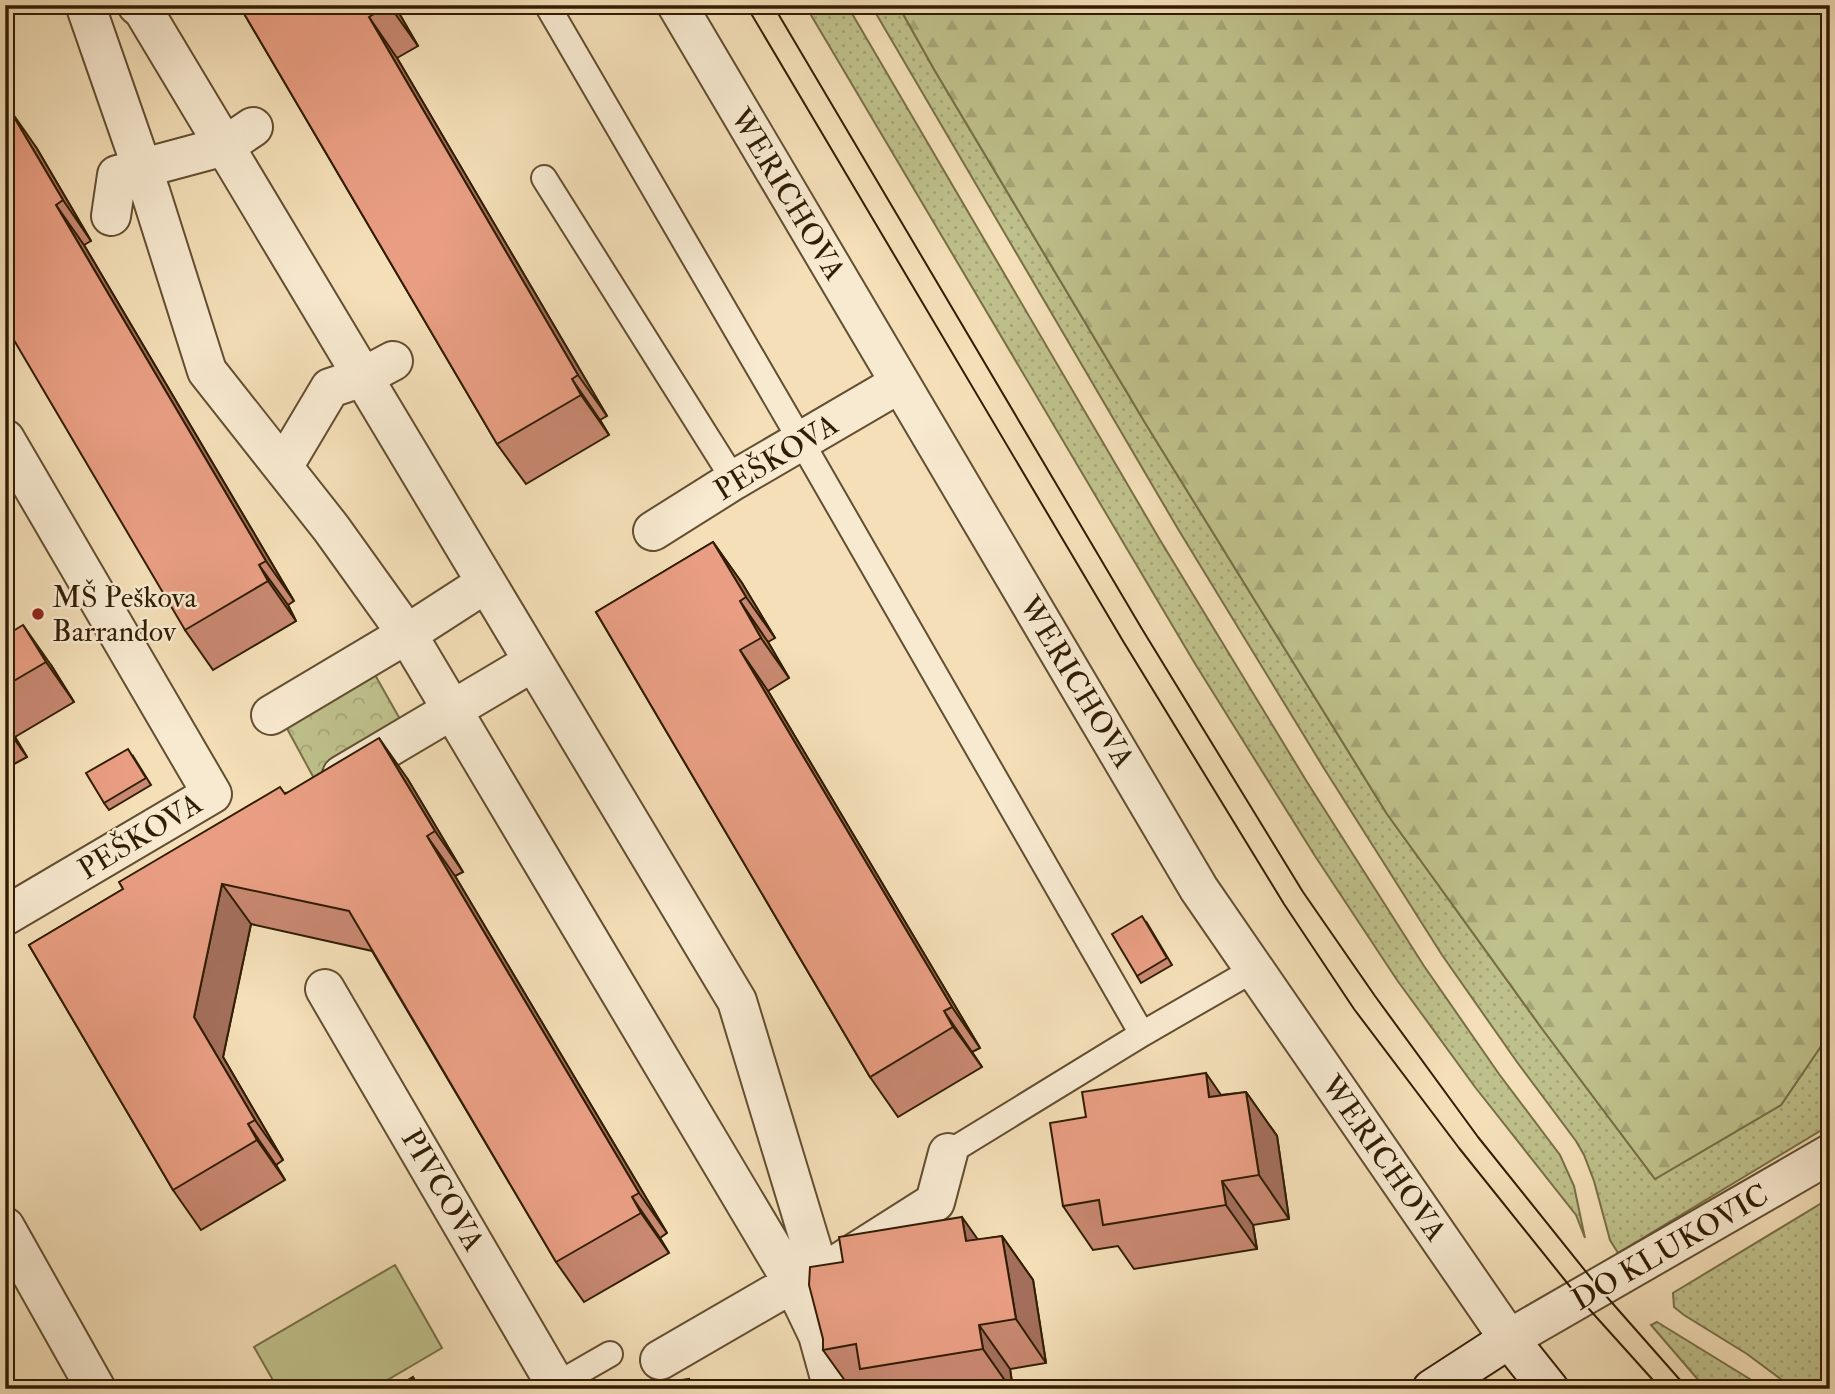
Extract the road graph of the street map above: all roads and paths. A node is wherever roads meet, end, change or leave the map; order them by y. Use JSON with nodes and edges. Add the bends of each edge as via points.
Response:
{"nodes":[{"id":1,"x":136,"y":5,"type":"edge"},
{"id":2,"x":547,"y":5,"type":"edge"},
{"id":3,"x":677,"y":5,"type":"edge"},
{"id":4,"x":85,"y":7,"type":"edge"},
{"id":5,"x":239,"y":136,"type":"junction"},
{"id":6,"x":141,"y":167,"type":"junction"},
{"id":7,"x":544,"y":178,"type":"dead end"},
{"id":8,"x":111,"y":216,"type":"dead end"},
{"id":9,"x":378,"y":369,"type":"junction"},
{"id":10,"x":900,"y":383,"type":"junction"},
{"id":11,"x":5,"y":439,"type":"edge"},
{"id":12,"x":801,"y":441,"type":"junction"},
{"id":13,"x":283,"y":467,"type":"junction"},
{"id":14,"x":734,"y":480,"type":"junction"},
{"id":15,"x":653,"y":531,"type":"dead end"},
{"id":16,"x":486,"y":583,"type":"junction"},
{"id":17,"x":407,"y":634,"type":"junction"},
{"id":18,"x":533,"y":662,"type":"junction"},
{"id":19,"x":452,"y":710,"type":"junction"},
{"id":20,"x":271,"y":715,"type":"dead end"},
{"id":21,"x":313,"y":792,"type":"edge"},
{"id":22,"x":5,"y":916,"type":"edge"},
{"id":23,"x":1254,"y":970,"type":"junction"},
{"id":24,"x":325,"y":989,"type":"dead end"},
{"id":25,"x":1142,"y":1034,"type":"junction"},
{"id":26,"x":948,"y":1153,"type":"joint"},
{"id":27,"x":1830,"y":1154,"type":"edge"},
{"id":28,"x":5,"y":1227,"type":"edge"},
{"id":29,"x":806,"y":1279,"type":"junction"},
{"id":30,"x":1509,"y":1339,"type":"junction"},
{"id":31,"x":610,"y":1354,"type":"dead end"},
{"id":32,"x":660,"y":1360,"type":"dead end"},
{"id":33,"x":553,"y":1387,"type":"edge"},
{"id":34,"x":96,"y":1389,"type":"edge"},
{"id":35,"x":833,"y":1389,"type":"edge"},
{"id":36,"x":1432,"y":1389,"type":"edge"},
{"id":37,"x":1549,"y":1389,"type":"edge"}],
"edges":[{"from":1,"to":5,"type":"street"},
{"from":2,"to":12,"type":"lane"},
{"from":3,"to":10,"type":"street","name":"WERICHOVA"},
{"from":4,"to":6,"type":"street"},
{"from":5,"to":6,"type":"street"},
{"from":5,"to":9,"type":"street"},
{"from":6,"to":8,"type":"street","via":[[117,175]]},
{"from":6,"to":13,"type":"street","via":[[207,371]]},
{"from":7,"to":14,"type":"lane"},
{"from":9,"to":13,"type":"street","via":[[330,388]]},
{"from":9,"to":16,"type":"street"},
{"from":10,"to":12,"type":"street","name":"PEŠKOVA"},
{"from":10,"to":23,"type":"street","name":"WERICHOVA","via":[[1199,890]]},
{"from":11,"to":22,"type":"street","name":"PEŠKOVA","via":[[212,794]]},
{"from":12,"to":14,"type":"street","name":"PEŠKOVA"},
{"from":12,"to":25,"type":"lane"},
{"from":13,"to":17,"type":"street"},
{"from":14,"to":15,"type":"street","name":"PEŠKOVA"},
{"from":16,"to":17,"type":"street"},
{"from":16,"to":18,"type":"street"},
{"from":17,"to":19,"type":"street"},
{"from":17,"to":20,"type":"street"},
{"from":18,"to":19,"type":"street"},
{"from":18,"to":29,"type":"street","via":[[737,1001]]},
{"from":19,"to":21,"type":"street"},
{"from":19,"to":29,"type":"street"},
{"from":23,"to":25,"type":"lane"},
{"from":23,"to":30,"type":"street","name":"WERICHOVA"},
{"from":24,"to":33,"type":"street","name":"PIVCOVA"},
{"from":25,"to":26,"type":"lane"},
{"from":26,"to":29,"type":"street","via":[[935,1202]]},
{"from":27,"to":30,"type":"street","name":"DO KLUKOVIC"},
{"from":28,"to":34,"type":"street"},
{"from":29,"to":32,"type":"street"},
{"from":29,"to":35,"type":"street"},
{"from":30,"to":36,"type":"street","name":"DO KLUKOVIC"},
{"from":30,"to":37,"type":"street","name":"WERICHOVA"},
{"from":31,"to":33,"type":"lane"}]}
